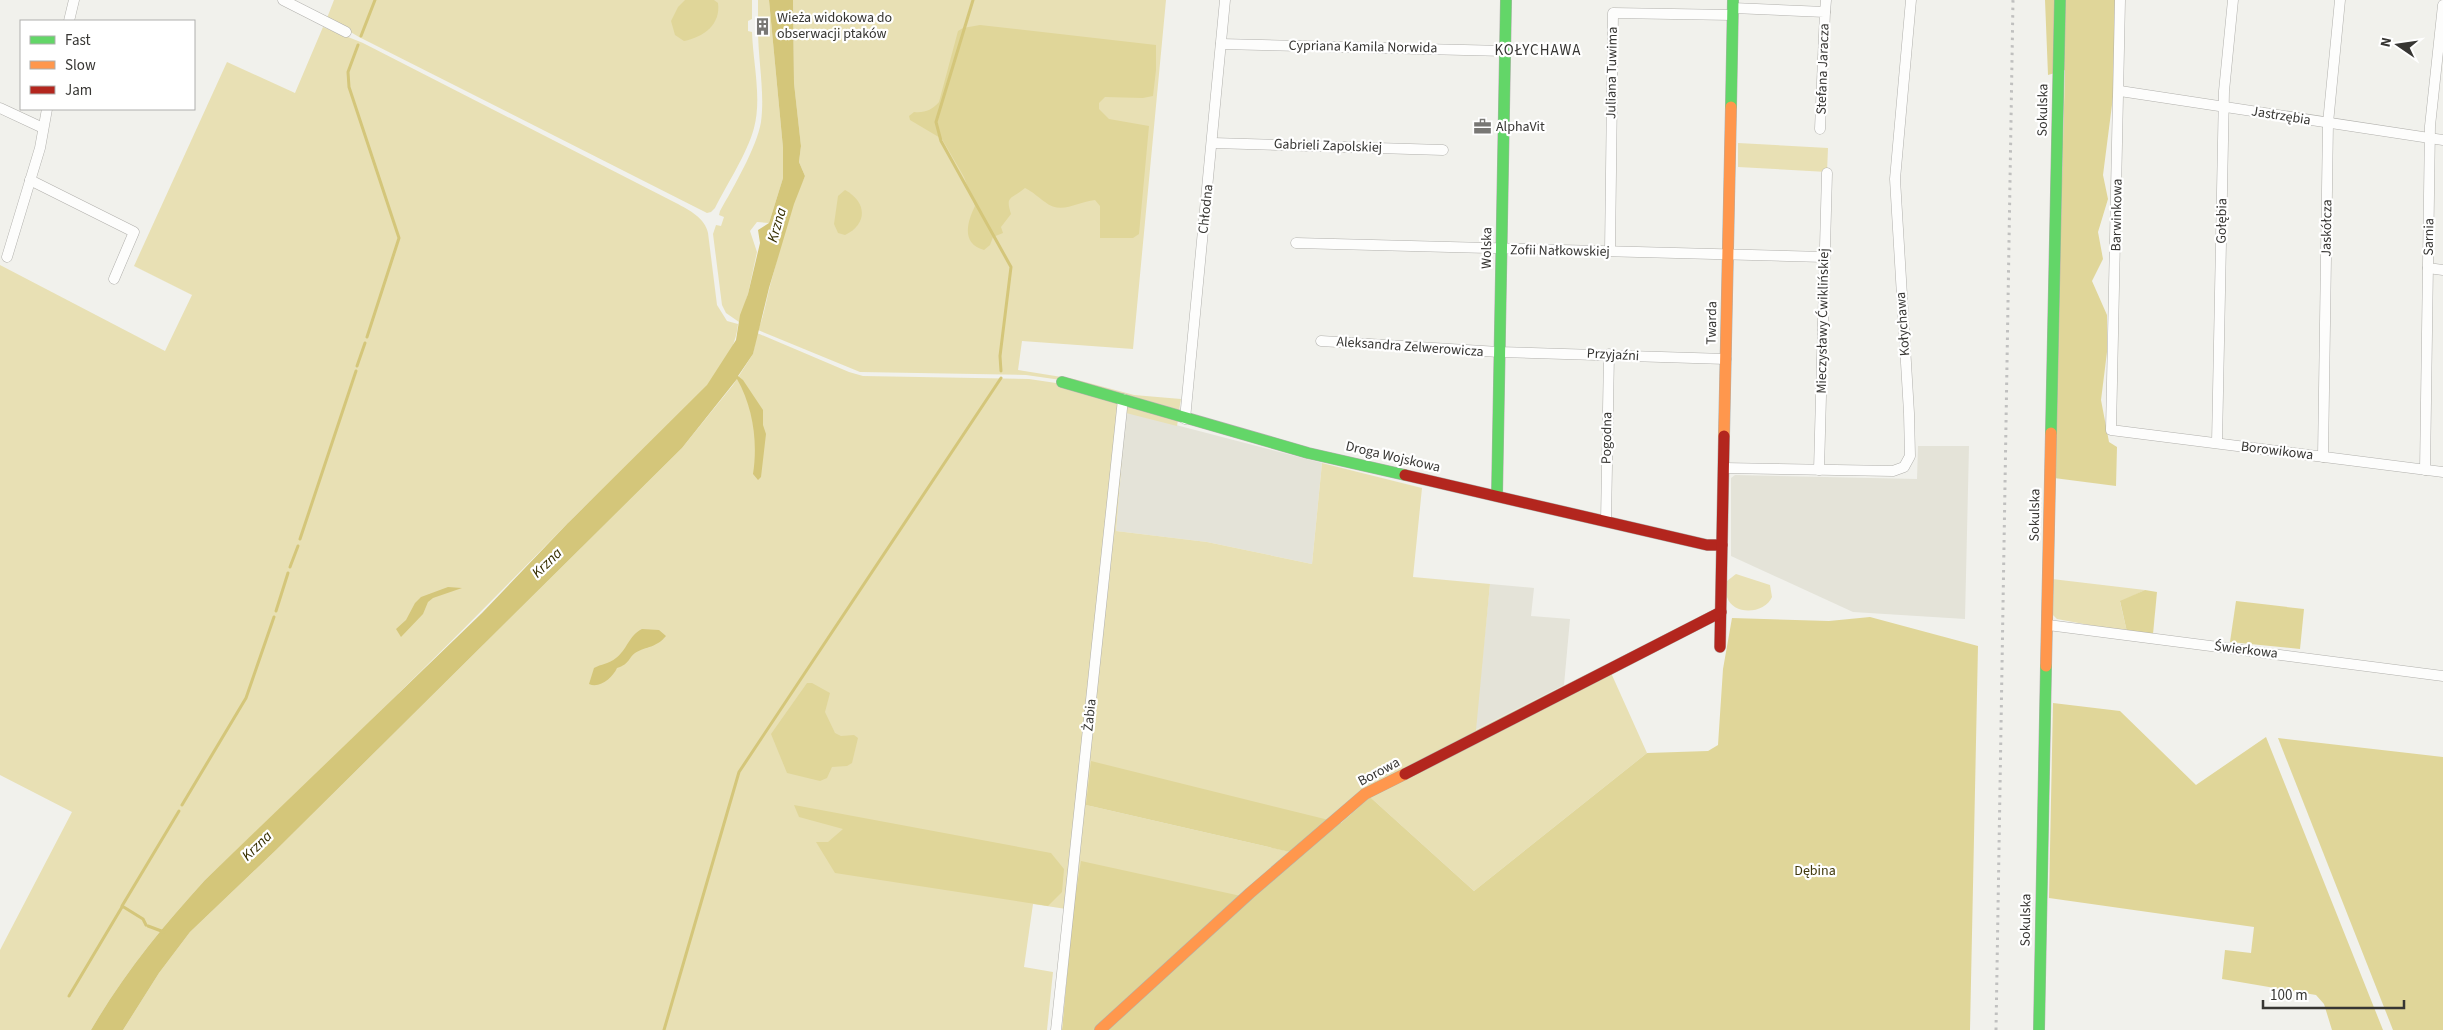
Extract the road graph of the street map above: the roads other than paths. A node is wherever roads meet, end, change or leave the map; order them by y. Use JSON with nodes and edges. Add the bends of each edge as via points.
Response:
{"nodes":[{"id":1,"x":74,"y":0,"type":"edge"},
{"id":2,"x":283,"y":0,"type":"edge"},
{"id":3,"x":1225,"y":0,"type":"edge"},
{"id":4,"x":1506,"y":0,"type":"edge"},
{"id":5,"x":1826,"y":0,"type":"edge"},
{"id":6,"x":1912,"y":0,"type":"edge"},
{"id":7,"x":2060,"y":0,"type":"edge"},
{"id":8,"x":2120,"y":0,"type":"edge"},
{"id":9,"x":2233,"y":0,"type":"edge"},
{"id":10,"x":2340,"y":0,"type":"edge"},
{"id":11,"x":2443,"y":4,"type":"edge"},
{"id":12,"x":1733,"y":8,"type":"edge"},
{"id":13,"x":1825,"y":12,"type":"junction"},
{"id":14,"x":69,"y":20,"type":"edge"},
{"id":15,"x":346,"y":32,"type":"dead end"},
{"id":16,"x":1221,"y":44,"type":"junction"},
{"id":17,"x":1505,"y":51,"type":"junction"},
{"id":18,"x":2120,"y":91,"type":"junction"},
{"id":19,"x":2224,"y":107,"type":"junction"},
{"id":20,"x":0,"y":108,"type":"edge"},
{"id":21,"x":47,"y":110,"type":"edge"},
{"id":22,"x":2328,"y":123,"type":"junction"},
{"id":23,"x":43,"y":128,"type":"junction"},
{"id":24,"x":1820,"y":129,"type":"dead end"},
{"id":25,"x":2430,"y":138,"type":"junction"},
{"id":26,"x":2443,"y":140,"type":"edge"},
{"id":27,"x":1213,"y":143,"type":"junction"},
{"id":28,"x":1443,"y":150,"type":"dead end"},
{"id":29,"x":1826,"y":173,"type":"dead end"},
{"id":30,"x":30,"y":180,"type":"junction"},
{"id":31,"x":1296,"y":243,"type":"dead end"},
{"id":32,"x":1502,"y":250,"type":"junction"},
{"id":33,"x":1610,"y":251,"type":"junction"},
{"id":34,"x":1728,"y":256,"type":"junction"},
{"id":35,"x":6,"y":257,"type":"dead end"},
{"id":36,"x":1824,"y":258,"type":"junction"},
{"id":37,"x":2428,"y":268,"type":"junction"},
{"id":38,"x":2443,"y":270,"type":"edge"},
{"id":39,"x":114,"y":279,"type":"dead end"},
{"id":40,"x":1321,"y":341,"type":"dead end"},
{"id":41,"x":1499,"y":352,"type":"junction"},
{"id":42,"x":1609,"y":354,"type":"junction"},
{"id":43,"x":1726,"y":359,"type":"junction"},
{"id":44,"x":1062,"y":382,"type":"dead end"},
{"id":45,"x":1124,"y":399,"type":"junction"},
{"id":46,"x":1185,"y":418,"type":"junction"},
{"id":47,"x":2111,"y":430,"type":"joint"},
{"id":48,"x":2218,"y":443,"type":"junction"},
{"id":49,"x":2324,"y":457,"type":"junction"},
{"id":50,"x":1724,"y":468,"type":"junction"},
{"id":51,"x":1819,"y":470,"type":"junction"},
{"id":52,"x":2425,"y":470,"type":"junction"},
{"id":53,"x":2443,"y":472,"type":"edge"},
{"id":54,"x":1497,"y":496,"type":"junction"},
{"id":55,"x":1606,"y":521,"type":"junction"},
{"id":56,"x":1722,"y":545,"type":"junction"},
{"id":57,"x":1721,"y":612,"type":"junction"},
{"id":58,"x":2048,"y":625,"type":"junction"},
{"id":59,"x":1720,"y":647,"type":"dead end"},
{"id":60,"x":2443,"y":676,"type":"edge"},
{"id":61,"x":1056,"y":1030,"type":"edge"},
{"id":62,"x":1100,"y":1030,"type":"edge"},
{"id":63,"x":2039,"y":1030,"type":"edge"}],
"edges":[{"from":1,"to":14,"type":"street"},
{"from":2,"to":15,"type":"street"},
{"from":3,"to":16,"type":"street","name":"Chłodna"},
{"from":4,"to":17,"type":"street","name":"Wolska"},
{"from":5,"to":13,"type":"street"},
{"from":6,"to":51,"type":"street","name":"Kołychawa","via":[[1895,178],[1910,458],[1904,467],[1896,471]]},
{"from":7,"to":58,"type":"street","name":"Sokulska"},
{"from":8,"to":18,"type":"street","name":"Barwinkowa"},
{"from":9,"to":19,"type":"street","name":"Gołębia"},
{"from":10,"to":22,"type":"street","name":"Jaskółcza"},
{"from":11,"to":25,"type":"street","name":"Sarnia"},
{"from":12,"to":13,"type":"street","name":"Stefana Jaracza"},
{"from":12,"to":33,"type":"street","name":"Juliana Tuwima","via":[[1613,13]]},
{"from":12,"to":34,"type":"street","name":"Twarda"},
{"from":13,"to":24,"type":"street","name":"Stefana Jaracza"},
{"from":16,"to":17,"type":"street","name":"Cypriana Kamila Norwida"},
{"from":16,"to":27,"type":"street","name":"Chłodna"},
{"from":17,"to":32,"type":"street","name":"Wolska"},
{"from":18,"to":19,"type":"street","name":"Jastrzębia"},
{"from":18,"to":47,"type":"street","name":"Barwinkowa"},
{"from":19,"to":22,"type":"street","name":"Jastrzębia"},
{"from":19,"to":48,"type":"street","name":"Gołębia"},
{"from":20,"to":23,"type":"street"},
{"from":21,"to":23,"type":"street"},
{"from":22,"to":25,"type":"street","name":"Jastrzębia"},
{"from":22,"to":49,"type":"street","name":"Jaskółcza"},
{"from":23,"to":30,"type":"street"},
{"from":25,"to":26,"type":"street","name":"Jastrzębia"},
{"from":25,"to":37,"type":"street","name":"Sarnia"},
{"from":27,"to":28,"type":"street","name":"Gabrieli Zapolskiej"},
{"from":27,"to":46,"type":"street","name":"Chłodna"},
{"from":29,"to":36,"type":"street","name":"Mieczysławy Ćwiklińskiej"},
{"from":30,"to":35,"type":"street"},
{"from":30,"to":39,"type":"street","via":[[134,232]]},
{"from":31,"to":32,"type":"street","name":"Zofii Nałkowskiej"},
{"from":32,"to":33,"type":"street","name":"Zofii Nałkowskiej"},
{"from":32,"to":41,"type":"street","name":"Wolska"},
{"from":33,"to":34,"type":"street","name":"Zofii Nałkowskiej"},
{"from":34,"to":36,"type":"street","name":"Zofii Nałkowskiej"},
{"from":34,"to":43,"type":"street","name":"Twarda"},
{"from":36,"to":51,"type":"street","name":"Mieczysławy Ćwiklińskiej"},
{"from":37,"to":38,"type":"street"},
{"from":37,"to":52,"type":"street","name":"Sarnia"},
{"from":40,"to":41,"type":"street","name":"Aleksandra Zelwerowicza"},
{"from":41,"to":42,"type":"street","name":"Przyjaźni"},
{"from":41,"to":54,"type":"street","name":"Wolska"},
{"from":42,"to":43,"type":"street","name":"Przyjaźni"},
{"from":42,"to":55,"type":"street","name":"Pogodna"},
{"from":43,"to":50,"type":"street","name":"Twarda"},
{"from":44,"to":45,"type":"street","name":"Droga Wojskowa"},
{"from":45,"to":46,"type":"street","name":"Droga Wojskowa"},
{"from":45,"to":61,"type":"street","name":"Żabia"},
{"from":46,"to":54,"type":"street","name":"Droga Wojskowa","via":[[1317,455]]},
{"from":47,"to":48,"type":"street","name":"Borowikowa"},
{"from":48,"to":49,"type":"street","name":"Borowikowa"},
{"from":49,"to":52,"type":"street","name":"Borowikowa"},
{"from":50,"to":51,"type":"street","name":"Kołychawa"},
{"from":50,"to":56,"type":"street","name":"Twarda"},
{"from":52,"to":53,"type":"street","name":"Borowikowa"},
{"from":54,"to":55,"type":"street","name":"Droga Wojskowa"},
{"from":55,"to":56,"type":"street","name":"Droga Wojskowa","via":[[1707,545]]},
{"from":56,"to":57,"type":"street","name":"Twarda"},
{"from":57,"to":59,"type":"street","name":"Twarda"},
{"from":57,"to":62,"type":"street","name":"Borowa","via":[[1365,794]]},
{"from":58,"to":60,"type":"street","name":"Świerkowa"},
{"from":58,"to":63,"type":"street","name":"Sokulska"}]}
